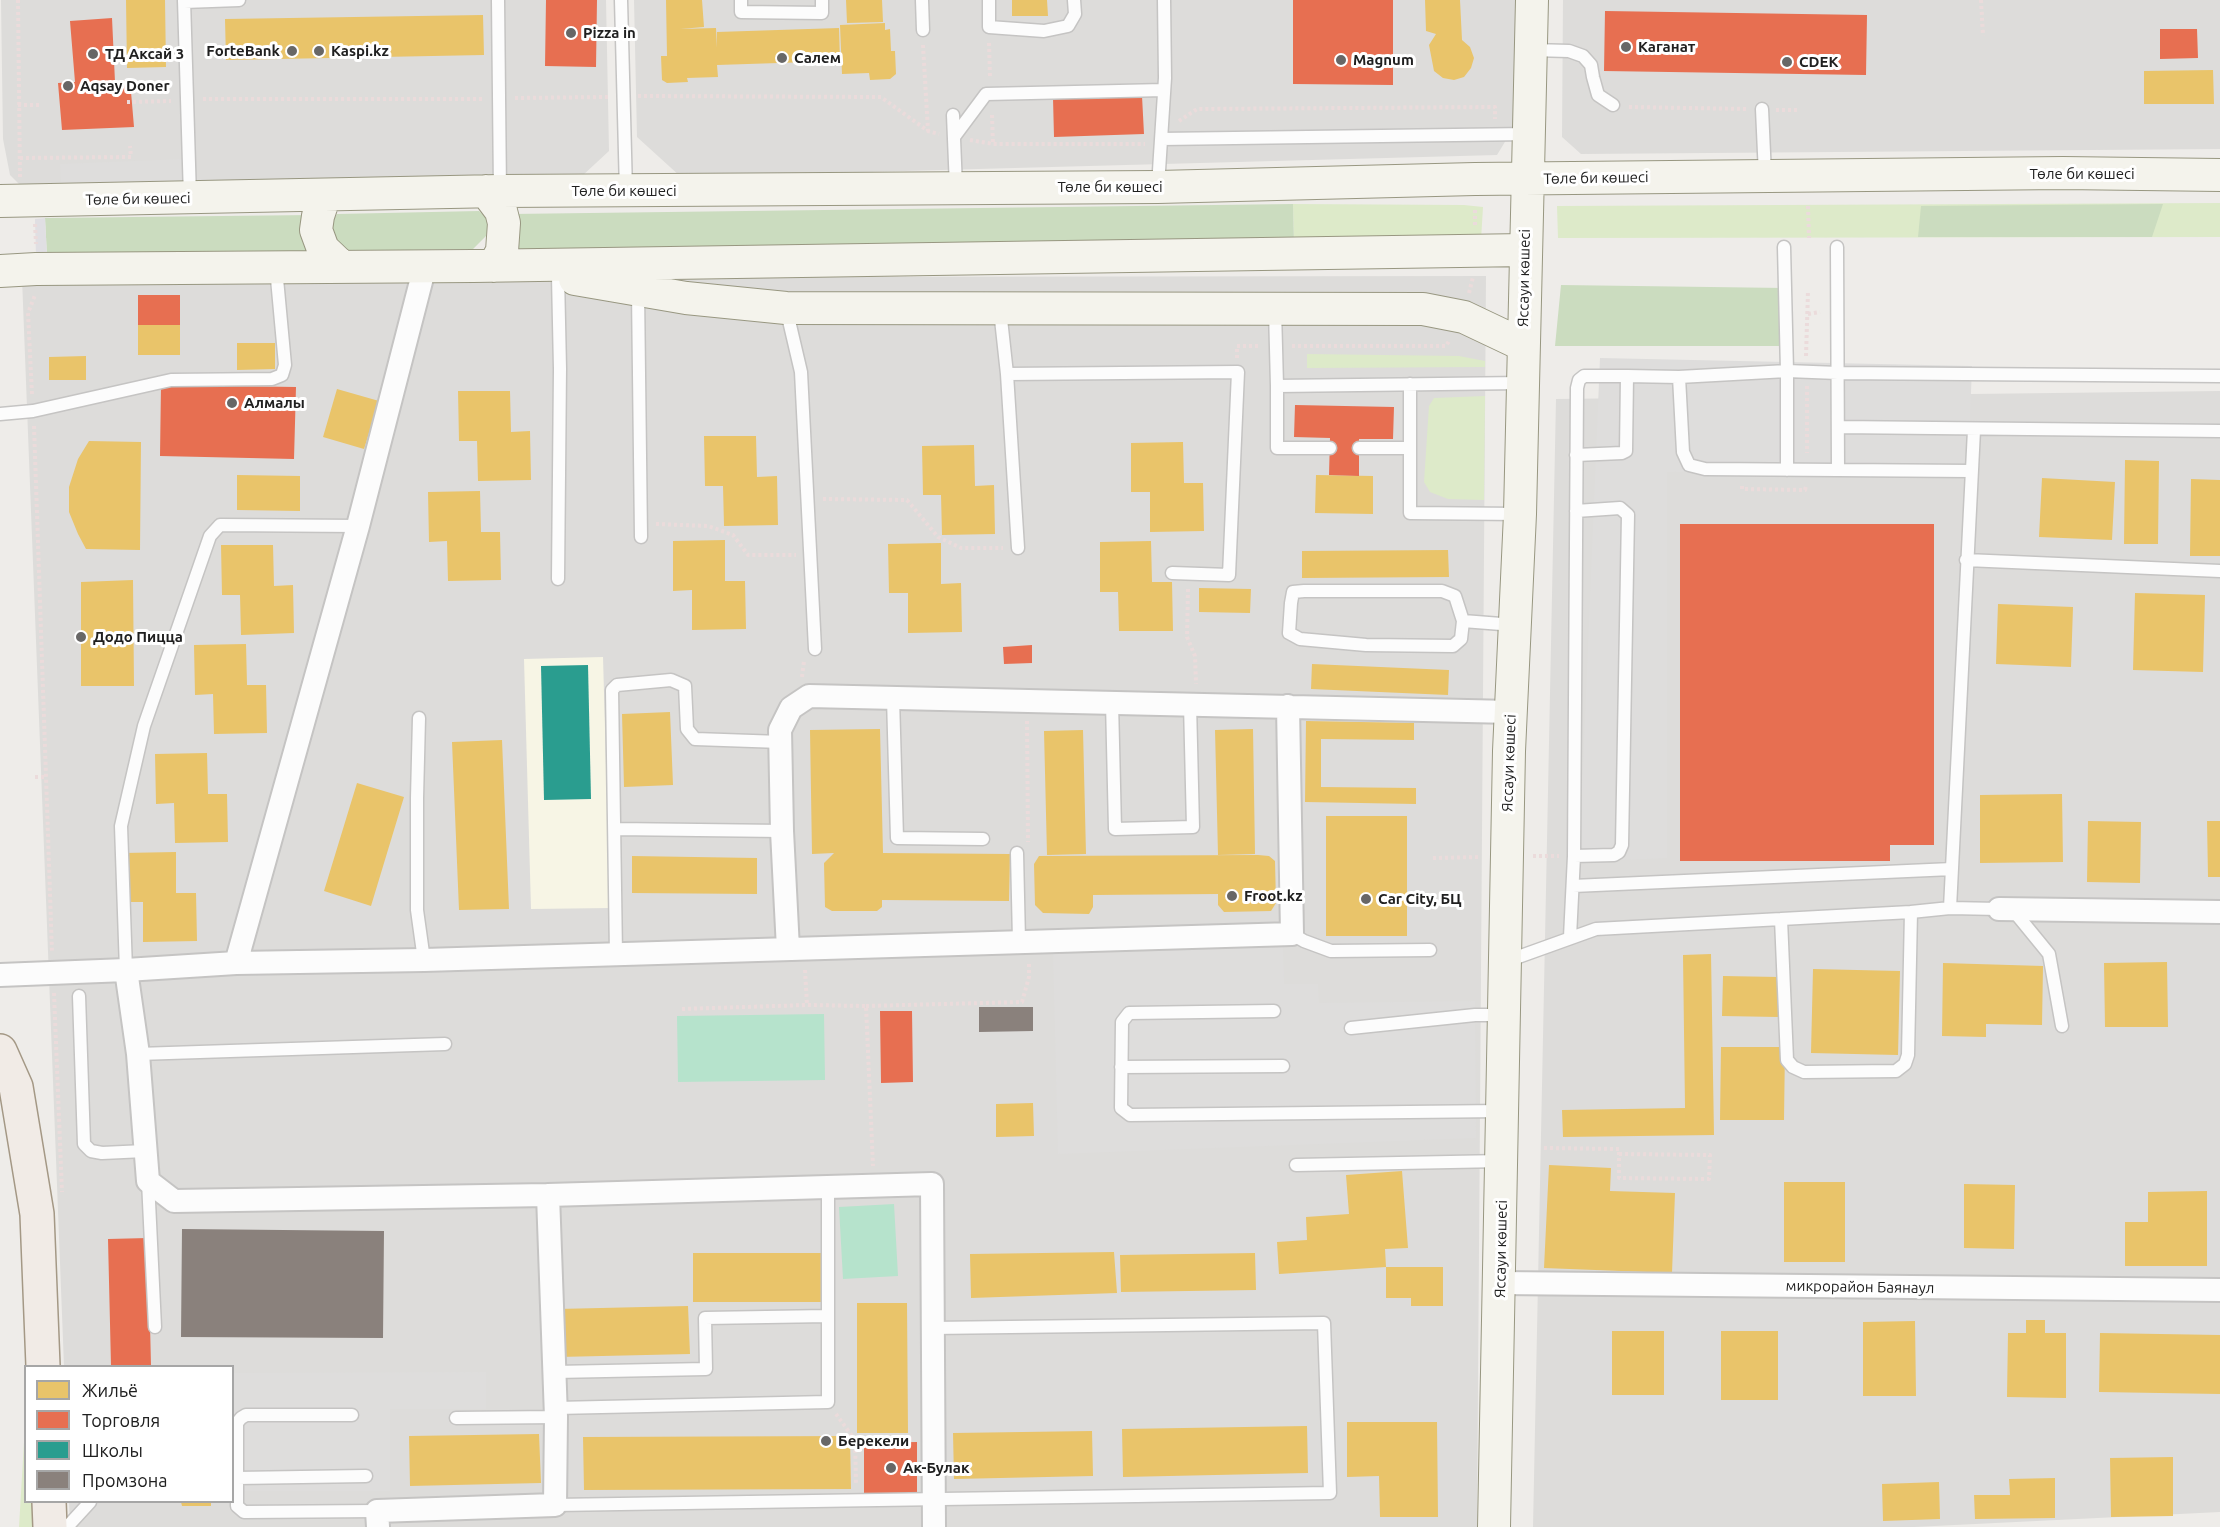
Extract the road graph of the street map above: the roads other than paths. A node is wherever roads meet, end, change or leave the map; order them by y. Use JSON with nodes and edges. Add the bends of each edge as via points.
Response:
{"nodes":[{"id":1,"x":239,"y":0,"type":"edge"},
{"id":2,"x":498,"y":0,"type":"edge"},
{"id":3,"x":621,"y":0,"type":"edge"},
{"id":4,"x":741,"y":0,"type":"edge"},
{"id":5,"x":822,"y":0,"type":"edge"},
{"id":6,"x":922,"y":0,"type":"edge"},
{"id":7,"x":989,"y":0,"type":"edge"},
{"id":8,"x":1074,"y":0,"type":"edge"},
{"id":9,"x":1164,"y":0,"type":"edge"},
{"id":10,"x":1532,"y":0,"type":"edge"},
{"id":11,"x":184,"y":1,"type":"edge"},
{"id":12,"x":923,"y":30,"type":"road end"},
{"id":13,"x":1531,"y":50,"type":"junction"},
{"id":14,"x":1164,"y":90,"type":"junction"},
{"id":15,"x":1613,"y":105,"type":"road end"},
{"id":16,"x":1762,"y":109,"type":"road end"},
{"id":17,"x":953,"y":115,"type":"dead end"},
{"id":18,"x":1529,"y":134,"type":"junction"},
{"id":19,"x":1161,"y":136,"type":"junction"},
{"id":20,"x":954,"y":137,"type":"junction"},
{"id":21,"x":2220,"y":175,"type":"edge"},
{"id":22,"x":1765,"y":177,"type":"junction"},
{"id":23,"x":1526,"y":179,"type":"junction"},
{"id":24,"x":1158,"y":187,"type":"junction"},
{"id":25,"x":956,"y":189,"type":"junction"},
{"id":26,"x":493,"y":191,"type":"junction"},
{"id":27,"x":626,"y":191,"type":"junction"},
{"id":28,"x":325,"y":195,"type":"junction"},
{"id":29,"x":190,"y":198,"type":"junction"},
{"id":30,"x":0,"y":201,"type":"edge"},
{"id":31,"x":1784,"y":247,"type":"dead end"},
{"id":32,"x":1837,"y":247,"type":"dead end"},
{"id":33,"x":1524,"y":250,"type":"junction"},
{"id":34,"x":341,"y":266,"type":"junction"},
{"id":35,"x":425,"y":266,"type":"junction"},
{"id":36,"x":484,"y":266,"type":"junction"},
{"id":37,"x":276,"y":267,"type":"junction"},
{"id":38,"x":0,"y":271,"type":"edge"},
{"id":39,"x":558,"y":276,"type":"junction"},
{"id":40,"x":638,"y":289,"type":"junction"},
{"id":41,"x":786,"y":308,"type":"junction"},
{"id":42,"x":1000,"y":309,"type":"junction"},
{"id":43,"x":1275,"y":309,"type":"junction"},
{"id":44,"x":1523,"y":345,"type":"junction"},
{"id":45,"x":1787,"y":371,"type":"junction"},
{"id":46,"x":1838,"y":373,"type":"junction"},
{"id":47,"x":1007,"y":374,"type":"junction"},
{"id":48,"x":1627,"y":376,"type":"junction"},
{"id":49,"x":2220,"y":376,"type":"edge"},
{"id":50,"x":1680,"y":377,"type":"junction"},
{"id":51,"x":1522,"y":383,"type":"junction"},
{"id":52,"x":1410,"y":384,"type":"junction"},
{"id":53,"x":1277,"y":386,"type":"junction"},
{"id":54,"x":0,"y":414,"type":"edge"},
{"id":55,"x":1838,"y":427,"type":"junction"},
{"id":56,"x":1974,"y":430,"type":"junction"},
{"id":57,"x":2220,"y":431,"type":"edge"},
{"id":58,"x":1329,"y":448,"type":"dead end"},
{"id":59,"x":1359,"y":448,"type":"dead end"},
{"id":60,"x":1410,"y":448,"type":"junction"},
{"id":61,"x":1576,"y":455,"type":"junction"},
{"id":62,"x":1787,"y":470,"type":"junction"},
{"id":63,"x":1838,"y":470,"type":"junction"},
{"id":64,"x":1971,"y":471,"type":"junction"},
{"id":65,"x":1576,"y":511,"type":"junction"},
{"id":66,"x":1520,"y":514,"type":"junction"},
{"id":67,"x":358,"y":526,"type":"junction"},
{"id":68,"x":641,"y":537,"type":"dead end"},
{"id":69,"x":1018,"y":548,"type":"road end"},
{"id":70,"x":1966,"y":560,"type":"junction"},
{"id":71,"x":2220,"y":571,"type":"edge"},
{"id":72,"x":1172,"y":573,"type":"dead end"},
{"id":73,"x":558,"y":579,"type":"dead end"},
{"id":74,"x":1463,"y":621,"type":"junction"},
{"id":75,"x":1515,"y":625,"type":"junction"},
{"id":76,"x":815,"y":649,"type":"dead end"},
{"id":77,"x":893,"y":698,"type":"junction"},
{"id":78,"x":1112,"y":702,"type":"junction"},
{"id":79,"x":1193,"y":704,"type":"junction"},
{"id":80,"x":1288,"y":706,"type":"junction"},
{"id":81,"x":1511,"y":712,"type":"junction"},
{"id":82,"x":419,"y":718,"type":"dead end"},
{"id":83,"x":781,"y":742,"type":"junction"},
{"id":84,"x":615,"y":829,"type":"junction"},
{"id":85,"x":782,"y":831,"type":"junction"},
{"id":86,"x":983,"y":839,"type":"dead end"},
{"id":87,"x":1017,"y":853,"type":"dead end"},
{"id":88,"x":1574,"y":856,"type":"junction"},
{"id":89,"x":1952,"y":869,"type":"junction"},
{"id":90,"x":1573,"y":886,"type":"junction"},
{"id":91,"x":1950,"y":908,"type":"junction"},
{"id":92,"x":2006,"y":909,"type":"junction"},
{"id":93,"x":1911,"y":912,"type":"junction"},
{"id":94,"x":2220,"y":912,"type":"edge"},
{"id":95,"x":1781,"y":919,"type":"junction"},
{"id":96,"x":1292,"y":934,"type":"junction"},
{"id":97,"x":1570,"y":937,"type":"junction"},
{"id":98,"x":1019,"y":940,"type":"junction"},
{"id":99,"x":796,"y":948,"type":"junction"},
{"id":100,"x":1430,"y":950,"type":"dead end"},
{"id":101,"x":616,"y":954,"type":"junction"},
{"id":102,"x":424,"y":960,"type":"junction"},
{"id":103,"x":1505,"y":961,"type":"junction"},
{"id":104,"x":236,"y":963,"type":"junction"},
{"id":105,"x":126,"y":970,"type":"junction"},
{"id":106,"x":0,"y":975,"type":"edge"},
{"id":107,"x":79,"y":996,"type":"dead end"},
{"id":108,"x":1274,"y":1011,"type":"dead end"},
{"id":109,"x":1505,"y":1015,"type":"junction"},
{"id":110,"x":2062,"y":1026,"type":"dead end"},
{"id":111,"x":1351,"y":1028,"type":"dead end"},
{"id":112,"x":445,"y":1044,"type":"dead end"},
{"id":113,"x":0,"y":1051,"type":"edge"},
{"id":114,"x":138,"y":1054,"type":"junction"},
{"id":115,"x":1283,"y":1066,"type":"dead end"},
{"id":116,"x":1121,"y":1067,"type":"junction"},
{"id":117,"x":1503,"y":1111,"type":"junction"},
{"id":118,"x":146,"y":1152,"type":"junction"},
{"id":119,"x":1502,"y":1161,"type":"junction"},
{"id":120,"x":1296,"y":1165,"type":"dead end"},
{"id":121,"x":148,"y":1181,"type":"junction"},
{"id":122,"x":828,"y":1187,"type":"junction"},
{"id":123,"x":549,"y":1195,"type":"junction"},
{"id":124,"x":1500,"y":1283,"type":"junction"},
{"id":125,"x":2220,"y":1290,"type":"edge"},
{"id":126,"x":828,"y":1316,"type":"junction"},
{"id":127,"x":155,"y":1327,"type":"dead end"},
{"id":128,"x":932,"y":1328,"type":"junction"},
{"id":129,"x":43,"y":1365,"type":"edge"},
{"id":130,"x":555,"y":1372,"type":"junction"},
{"id":131,"x":556,"y":1413,"type":"junction"},
{"id":132,"x":352,"y":1415,"type":"dead end"},
{"id":133,"x":456,"y":1418,"type":"dead end"},
{"id":134,"x":366,"y":1476,"type":"dead end"},
{"id":135,"x":237,"y":1478,"type":"junction"},
{"id":136,"x":932,"y":1498,"type":"junction"},
{"id":137,"x":49,"y":1503,"type":"edge"},
{"id":138,"x":89,"y":1503,"type":"edge"},
{"id":139,"x":555,"y":1505,"type":"junction"},
{"id":140,"x":377,"y":1519,"type":"edge"},
{"id":141,"x":50,"y":1527,"type":"edge"},
{"id":142,"x":68,"y":1527,"type":"edge"},
{"id":143,"x":934,"y":1527,"type":"edge"},
{"id":144,"x":1494,"y":1527,"type":"edge"}],
"edges":[{"from":1,"to":11,"type":"lane"},
{"from":2,"to":26,"type":"lane","via":[[499,99]]},
{"from":3,"to":27,"type":"lane"},
{"from":4,"to":5,"type":"lane","via":[[741,12],[822,13]]},
{"from":6,"to":12,"type":"lane"},
{"from":7,"to":8,"type":"lane","via":[[989,27],[1044,32],[1068,26],[1075,14]]},
{"from":9,"to":14,"type":"lane"},
{"from":10,"to":13,"type":"main road","name":"Яссауи көшесі"},
{"from":11,"to":29,"type":"lane"},
{"from":13,"to":15,"type":"lane","via":[[1569,51],[1583,56],[1591,65],[1598,94]]},
{"from":13,"to":18,"type":"main road","name":"Яссауи көшесі"},
{"from":14,"to":19,"type":"lane"},
{"from":14,"to":20,"type":"lane","via":[[986,94]]},
{"from":16,"to":22,"type":"lane"},
{"from":17,"to":20,"type":"lane"},
{"from":18,"to":19,"type":"lane"},
{"from":18,"to":23,"type":"main road","name":"Яссауи көшесі"},
{"from":19,"to":24,"type":"lane"},
{"from":20,"to":25,"type":"lane"},
{"from":21,"to":22,"type":"main road","name":"Төле би көшесі"},
{"from":22,"to":23,"type":"main road","name":"Төле би көшесі"},
{"from":23,"to":24,"type":"main road","name":"Төле би көшесі"},
{"from":23,"to":33,"type":"main road","name":"Яссауи көшесі"},
{"from":24,"to":25,"type":"main road","name":"Төле би көшесі"},
{"from":25,"to":27,"type":"main road","name":"Төле би көшесі"},
{"from":26,"to":27,"type":"main road","name":"Төле би көшесі"},
{"from":26,"to":28,"type":"main road","name":"Төле би көшесі"},
{"from":26,"to":36,"type":"main road","via":[[504,223],[502,251]]},
{"from":28,"to":29,"type":"main road","name":"Төле би көшесі"},
{"from":28,"to":34,"type":"main road","via":[[316,230],[323,249]]},
{"from":29,"to":30,"type":"main road","name":"Төле би көшесі"},
{"from":31,"to":45,"type":"lane"},
{"from":32,"to":46,"type":"lane"},
{"from":33,"to":36,"type":"main road"},
{"from":33,"to":44,"type":"main road","name":"Яссауи көшесі"},
{"from":34,"to":35,"type":"main road"},
{"from":34,"to":37,"type":"main road"},
{"from":35,"to":36,"type":"main road"},
{"from":35,"to":67,"type":"street"},
{"from":36,"to":39,"type":"main road"},
{"from":37,"to":38,"type":"main road"},
{"from":37,"to":54,"type":"lane","via":[[285,366],[282,375],[272,379],[171,380],[33,411]]},
{"from":39,"to":40,"type":"main road"},
{"from":39,"to":73,"type":"lane"},
{"from":40,"to":41,"type":"main road"},
{"from":40,"to":68,"type":"lane"},
{"from":41,"to":42,"type":"main road"},
{"from":41,"to":76,"type":"lane","via":[[801,372]]},
{"from":42,"to":43,"type":"main road"},
{"from":42,"to":47,"type":"lane"},
{"from":43,"to":44,"type":"main road","via":[[1423,309],[1464,317]]},
{"from":43,"to":53,"type":"lane"},
{"from":44,"to":51,"type":"main road","name":"Яссауи көшесі"},
{"from":45,"to":46,"type":"lane"},
{"from":45,"to":50,"type":"lane"},
{"from":45,"to":62,"type":"lane"},
{"from":46,"to":49,"type":"lane"},
{"from":46,"to":55,"type":"lane"},
{"from":47,"to":69,"type":"lane"},
{"from":47,"to":72,"type":"lane","via":[[1238,372],[1229,575]]},
{"from":48,"to":50,"type":"lane"},
{"from":48,"to":61,"type":"lane","via":[[1584,376],[1579,380]]},
{"from":48,"to":61,"type":"lane","via":[[1626,451]]},
{"from":50,"to":62,"type":"lane","via":[[1683,452],[1689,465],[1704,470]]},
{"from":51,"to":52,"type":"lane"},
{"from":51,"to":66,"type":"main road","name":"Яссауи көшесі"},
{"from":52,"to":53,"type":"lane"},
{"from":52,"to":60,"type":"lane"},
{"from":53,"to":58,"type":"lane","via":[[1277,448]]},
{"from":55,"to":56,"type":"lane"},
{"from":55,"to":63,"type":"lane"},
{"from":56,"to":57,"type":"lane"},
{"from":56,"to":64,"type":"lane"},
{"from":59,"to":60,"type":"lane"},
{"from":60,"to":66,"type":"lane","via":[[1410,513]]},
{"from":61,"to":65,"type":"lane"},
{"from":62,"to":63,"type":"lane"},
{"from":63,"to":64,"type":"lane"},
{"from":64,"to":70,"type":"lane"},
{"from":65,"to":88,"type":"lane"},
{"from":65,"to":88,"type":"lane","via":[[1620,508],[1628,515],[1622,844],[1614,855]]},
{"from":66,"to":75,"type":"main road","name":"Яссауи көшесі"},
{"from":67,"to":104,"type":"street"},
{"from":67,"to":105,"type":"lane","via":[[220,525],[210,536],[144,726],[121,826]]},
{"from":70,"to":71,"type":"lane"},
{"from":70,"to":89,"type":"lane"},
{"from":74,"to":74,"type":"lane","via":[[1461,639],[1453,646],[1366,645],[1300,639],[1289,633],[1293,592],[1304,591],[1442,591],[1455,596]]},
{"from":74,"to":75,"type":"lane"},
{"from":75,"to":81,"type":"main road","name":"Яссауи көшесі"},
{"from":77,"to":78,"type":"street","via":[[978,706]]},
{"from":77,"to":83,"type":"street","via":[[809,696],[791,708],[780,730]]},
{"from":77,"to":86,"type":"lane","via":[[897,838]]},
{"from":78,"to":79,"type":"street"},
{"from":78,"to":79,"type":"lane","via":[[1115,829],[1193,827]]},
{"from":79,"to":80,"type":"street"},
{"from":80,"to":81,"type":"street"},
{"from":80,"to":96,"type":"street"},
{"from":81,"to":103,"type":"main road","name":"Яссауи көшесі"},
{"from":82,"to":102,"type":"lane","via":[[417,910]]},
{"from":83,"to":84,"type":"lane","via":[[695,739],[687,729],[686,686],[671,680],[617,685],[612,690]]},
{"from":83,"to":85,"type":"street"},
{"from":84,"to":85,"type":"lane"},
{"from":84,"to":101,"type":"lane"},
{"from":85,"to":99,"type":"street"},
{"from":87,"to":98,"type":"lane"},
{"from":88,"to":90,"type":"lane"},
{"from":89,"to":90,"type":"lane"},
{"from":89,"to":91,"type":"lane"},
{"from":90,"to":97,"type":"lane"},
{"from":91,"to":92,"type":"lane"},
{"from":91,"to":93,"type":"lane"},
{"from":92,"to":94,"type":"street"},
{"from":92,"to":110,"type":"lane","via":[[2049,954]]},
{"from":93,"to":95,"type":"lane"},
{"from":93,"to":95,"type":"lane","via":[[1908,1055],[1896,1071],[1804,1072],[1787,1060]]},
{"from":95,"to":97,"type":"lane","via":[[1596,928]]},
{"from":96,"to":98,"type":"street"},
{"from":96,"to":100,"type":"lane","via":[[1330,951]]},
{"from":97,"to":103,"type":"lane"},
{"from":98,"to":99,"type":"street"},
{"from":99,"to":101,"type":"street"},
{"from":101,"to":102,"type":"street"},
{"from":102,"to":104,"type":"street"},
{"from":103,"to":109,"type":"main road","name":"Яссауи көшесі"},
{"from":104,"to":105,"type":"street"},
{"from":105,"to":106,"type":"street"},
{"from":105,"to":114,"type":"street"},
{"from":107,"to":118,"type":"lane","via":[[84,1144],[91,1151],[102,1153]]},
{"from":108,"to":116,"type":"lane","via":[[1129,1013],[1122,1022]]},
{"from":109,"to":111,"type":"lane"},
{"from":109,"to":117,"type":"main road","name":"Яссауи көшесі"},
{"from":112,"to":114,"type":"lane"},
{"from":113,"to":129,"type":"main road","via":[[16,1087],[37,1214]]},
{"from":114,"to":118,"type":"street"},
{"from":115,"to":116,"type":"lane"},
{"from":116,"to":117,"type":"lane","via":[[1121,1108],[1130,1115]]},
{"from":117,"to":119,"type":"main road","name":"Яссауи көшесі"},
{"from":118,"to":121,"type":"street"},
{"from":119,"to":120,"type":"lane"},
{"from":119,"to":124,"type":"main road","name":"Яссауи көшесі"},
{"from":121,"to":123,"type":"street","via":[[174,1201]]},
{"from":121,"to":127,"type":"lane"},
{"from":122,"to":123,"type":"street"},
{"from":122,"to":126,"type":"lane"},
{"from":122,"to":128,"type":"street","via":[[932,1184]]},
{"from":123,"to":130,"type":"street"},
{"from":124,"to":125,"type":"street","name":"микрорайон Баянаул"},
{"from":124,"to":144,"type":"main road","name":"Яссауи көшесі"},
{"from":126,"to":130,"type":"lane","via":[[705,1318],[706,1369]]},
{"from":126,"to":131,"type":"lane","via":[[828,1402]]},
{"from":128,"to":136,"type":"street"},
{"from":128,"to":136,"type":"lane","via":[[1324,1323],[1330,1492]]},
{"from":130,"to":131,"type":"street"},
{"from":131,"to":133,"type":"lane"},
{"from":131,"to":139,"type":"street"},
{"from":132,"to":135,"type":"lane","via":[[246,1415],[237,1423]]},
{"from":134,"to":135,"type":"lane"},
{"from":135,"to":140,"type":"lane","via":[[237,1506],[244,1512]]},
{"from":136,"to":139,"type":"lane"},
{"from":136,"to":143,"type":"street"},
{"from":137,"to":141,"type":"main road"},
{"from":138,"to":142,"type":"lane"},
{"from":139,"to":140,"type":"street"}]}
